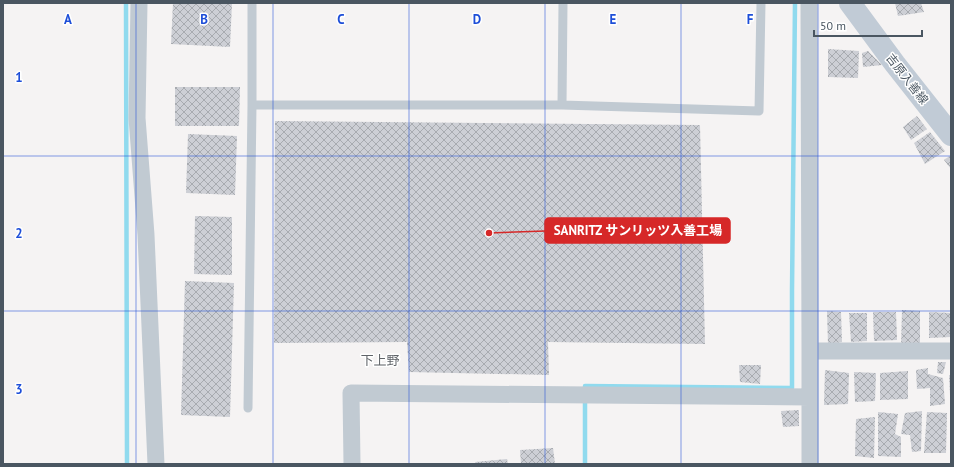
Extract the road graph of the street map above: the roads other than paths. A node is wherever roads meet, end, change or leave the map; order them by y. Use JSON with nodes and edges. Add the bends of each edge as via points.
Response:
{"nodes":[{"id":1,"x":140,"y":3,"type":"edge"},
{"id":2,"x":252,"y":3,"type":"edge"},
{"id":3,"x":563,"y":3,"type":"edge"},
{"id":4,"x":761,"y":3,"type":"edge"},
{"id":5,"x":808,"y":3,"type":"edge"},
{"id":6,"x":850,"y":3,"type":"edge"},
{"id":7,"x":252,"y":105,"type":"junction"},
{"id":8,"x":562,"y":105,"type":"junction"},
{"id":9,"x":951,"y":136,"type":"edge"},
{"id":10,"x":810,"y":351,"type":"junction"},
{"id":11,"x":951,"y":351,"type":"edge"},
{"id":12,"x":810,"y":397,"type":"junction"},
{"id":13,"x":248,"y":408,"type":"dead end"},
{"id":14,"x":156,"y":464,"type":"edge"},
{"id":15,"x":352,"y":464,"type":"edge"},
{"id":16,"x":810,"y":464,"type":"edge"}],
"edges":[{"from":1,"to":14,"type":"street","via":[[137,118],[146,235]]},
{"from":2,"to":7,"type":"lane"},
{"from":3,"to":8,"type":"lane"},
{"from":4,"to":8,"type":"lane","via":[[759,111]]},
{"from":5,"to":10,"type":"street"},
{"from":6,"to":9,"type":"main road","name":"吉原入善線"},
{"from":7,"to":8,"type":"lane"},
{"from":7,"to":13,"type":"lane"},
{"from":10,"to":11,"type":"street"},
{"from":10,"to":12,"type":"street"},
{"from":12,"to":15,"type":"street","via":[[351,393]]},
{"from":12,"to":16,"type":"street"}]}
